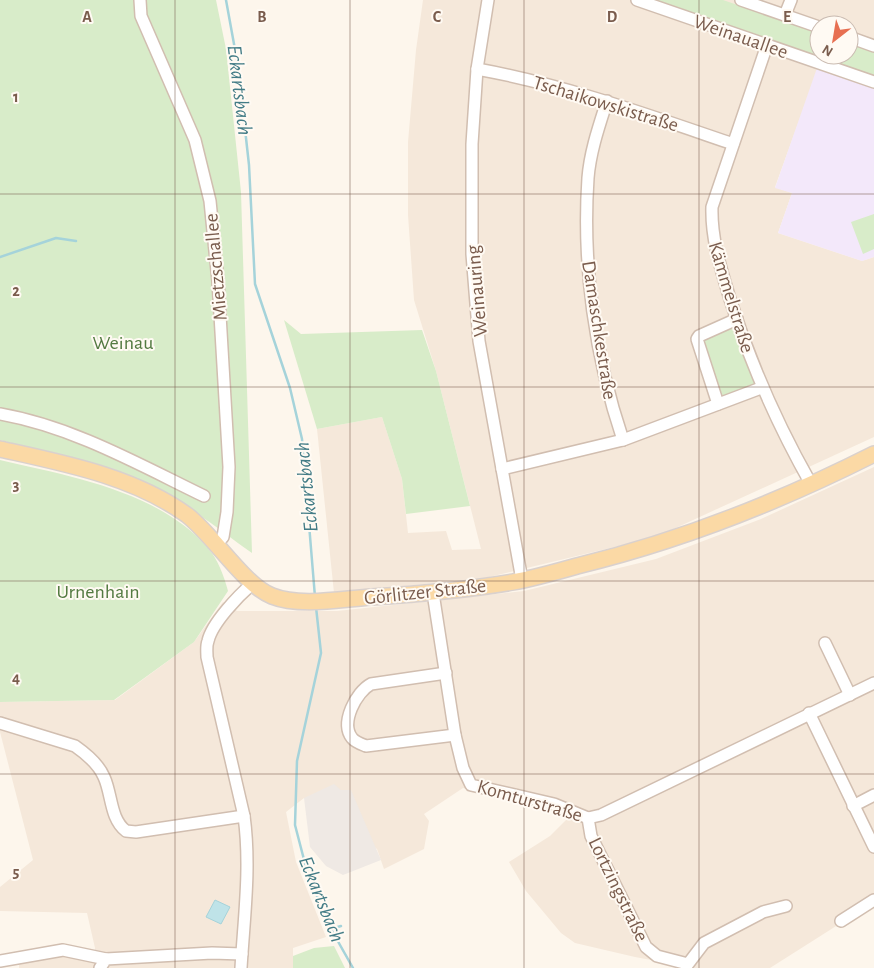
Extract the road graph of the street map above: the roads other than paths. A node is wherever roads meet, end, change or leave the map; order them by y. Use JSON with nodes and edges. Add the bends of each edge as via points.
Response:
{"nodes":[{"id":1,"x":140,"y":0,"type":"edge"},
{"id":2,"x":488,"y":0,"type":"edge"},
{"id":3,"x":637,"y":0,"type":"edge"},
{"id":4,"x":741,"y":0,"type":"edge"},
{"id":5,"x":791,"y":0,"type":"edge"},
{"id":6,"x":785,"y":15,"type":"junction"},
{"id":7,"x":809,"y":23,"type":"edge"},
{"id":8,"x":859,"y":41,"type":"edge"},
{"id":9,"x":768,"y":45,"type":"junction"},
{"id":10,"x":874,"y":46,"type":"edge"},
{"id":11,"x":477,"y":69,"type":"junction"},
{"id":12,"x":874,"y":82,"type":"edge"},
{"id":13,"x":607,"y":101,"type":"junction"},
{"id":14,"x":732,"y":144,"type":"junction"},
{"id":15,"x":737,"y":319,"type":"junction"},
{"id":16,"x":761,"y":388,"type":"junction"},
{"id":17,"x":718,"y":404,"type":"junction"},
{"id":18,"x":0,"y":414,"type":"edge"},
{"id":19,"x":624,"y":440,"type":"junction"},
{"id":20,"x":0,"y":449,"type":"edge"},
{"id":21,"x":874,"y":454,"type":"edge"},
{"id":22,"x":502,"y":469,"type":"junction"},
{"id":23,"x":811,"y":484,"type":"junction"},
{"id":24,"x":204,"y":496,"type":"dead end"},
{"id":25,"x":217,"y":544,"type":"junction"},
{"id":26,"x":522,"y":580,"type":"junction"},
{"id":27,"x":252,"y":583,"type":"junction"},
{"id":28,"x":432,"y":593,"type":"junction"},
{"id":29,"x":825,"y":643,"type":"dead end"},
{"id":30,"x":446,"y":673,"type":"junction"},
{"id":31,"x":874,"y":683,"type":"edge"},
{"id":32,"x":850,"y":694,"type":"junction"},
{"id":33,"x":809,"y":713,"type":"junction"},
{"id":34,"x":0,"y":723,"type":"edge"},
{"id":35,"x":455,"y":735,"type":"junction"},
{"id":36,"x":874,"y":795,"type":"edge"},
{"id":37,"x":853,"y":806,"type":"junction"},
{"id":38,"x":244,"y":816,"type":"junction"},
{"id":39,"x":588,"y":818,"type":"junction"},
{"id":40,"x":874,"y":847,"type":"edge"},
{"id":41,"x":874,"y":900,"type":"edge"},
{"id":42,"x":786,"y":906,"type":"dead end"},
{"id":43,"x":842,"y":921,"type":"dead end"},
{"id":44,"x":242,"y":954,"type":"junction"},
{"id":45,"x":0,"y":961,"type":"edge"},
{"id":46,"x":103,"y":964,"type":"edge"},
{"id":47,"x":241,"y":968,"type":"edge"}],
"edges":[{"from":1,"to":25,"type":"street","name":"Mietzschallee","via":[[141,16],[195,140],[210,201],[229,467],[227,512],[223,537]]},
{"from":2,"to":11,"type":"street","name":"Weinauring"},
{"from":3,"to":9,"type":"street","name":"Weinauallee"},
{"from":4,"to":6,"type":"street","name":"Weinauallee"},
{"from":5,"to":6,"type":"street"},
{"from":6,"to":7,"type":"street","name":"Weinauallee"},
{"from":8,"to":10,"type":"street"},
{"from":9,"to":12,"type":"street","name":"Weinauallee"},
{"from":9,"to":14,"type":"street","name":"Kämmelstraße"},
{"from":11,"to":13,"type":"street","name":"Tschaikowskistraße","via":[[530,78]]},
{"from":11,"to":22,"type":"street","name":"Weinauring","via":[[470,212],[472,254],[480,341]]},
{"from":13,"to":14,"type":"street","name":"Tschaikowskistraße"},
{"from":13,"to":19,"type":"street","name":"Damaschkestraße","via":[[588,178],[587,242],[590,290],[602,362]]},
{"from":14,"to":15,"type":"street","name":"Kämmelstraße","via":[[712,207],[711,229]]},
{"from":15,"to":16,"type":"street","name":"Kämmelstraße"},
{"from":15,"to":17,"type":"street","via":[[697,339]]},
{"from":16,"to":17,"type":"street"},
{"from":16,"to":23,"type":"street","name":"Kämmelstraße"},
{"from":17,"to":19,"type":"street"},
{"from":18,"to":24,"type":"street","via":[[63,431],[103,447]]},
{"from":19,"to":22,"type":"street"},
{"from":20,"to":25,"type":"main road","name":"Görlitzer Straße","via":[[66,464],[125,483],[186,515]]},
{"from":21,"to":23,"type":"main road","name":"Görlitzer Straße"},
{"from":22,"to":26,"type":"street","name":"Weinauring"},
{"from":23,"to":26,"type":"main road","name":"Görlitzer Straße","via":[[669,540]]},
{"from":25,"to":27,"type":"main road","name":"Görlitzer Straße"},
{"from":26,"to":28,"type":"main road","name":"Görlitzer Straße"},
{"from":27,"to":28,"type":"main road","name":"Görlitzer Straße","via":[[269,595],[287,601]]},
{"from":27,"to":38,"type":"street","via":[[224,615],[208,640],[207,657]]},
{"from":28,"to":30,"type":"street","name":"Komturstraße"},
{"from":29,"to":32,"type":"street"},
{"from":30,"to":35,"type":"street","name":"Komturstraße"},
{"from":30,"to":35,"type":"street","via":[[362,688],[350,708],[349,732],[353,740],[366,746]]},
{"from":31,"to":32,"type":"street","name":"Komturstraße"},
{"from":32,"to":33,"type":"street","name":"Komturstraße"},
{"from":33,"to":37,"type":"street"},
{"from":33,"to":39,"type":"street","name":"Komturstraße","via":[[601,815]]},
{"from":34,"to":38,"type":"street","via":[[75,746],[84,752],[104,775],[117,820],[126,831]]},
{"from":35,"to":39,"type":"street","name":"Komturstraße","via":[[471,785],[554,804]]},
{"from":36,"to":37,"type":"street"},
{"from":37,"to":40,"type":"street"},
{"from":38,"to":44,"type":"street","via":[[247,888]]},
{"from":39,"to":42,"type":"street","name":"Lortzingstraße","via":[[591,836],[618,893],[646,947],[657,956],[688,964],[704,943],[763,912]]},
{"from":41,"to":43,"type":"street"},
{"from":44,"to":46,"type":"street","via":[[212,953]]},
{"from":44,"to":47,"type":"street"},
{"from":45,"to":46,"type":"street","via":[[63,950]]}]}
